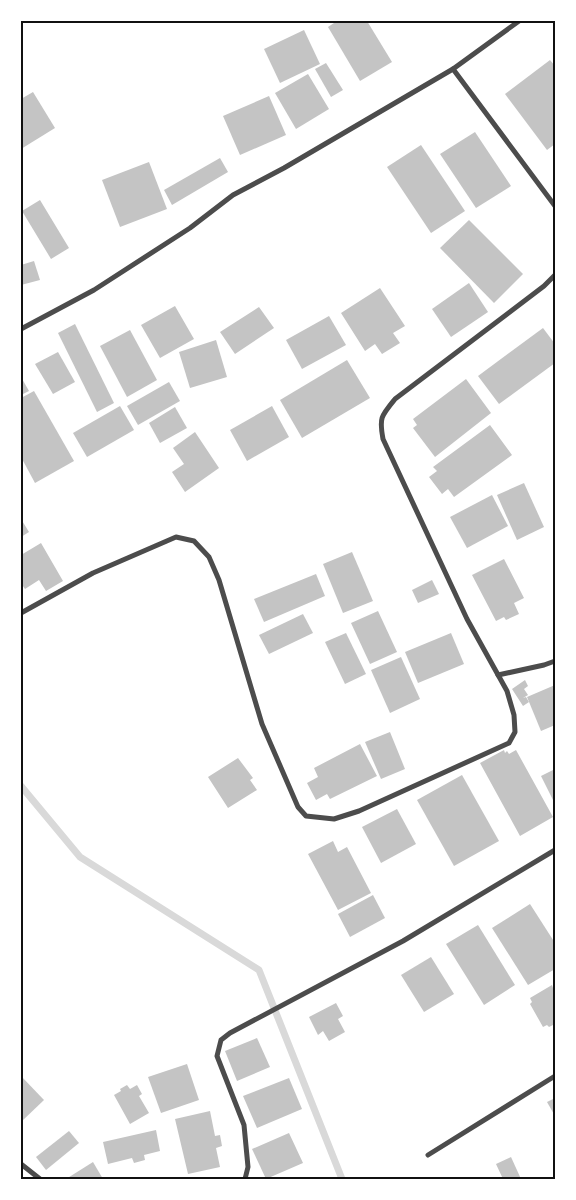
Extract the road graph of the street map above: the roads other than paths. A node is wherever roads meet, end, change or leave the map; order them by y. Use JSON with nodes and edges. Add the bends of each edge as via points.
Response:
{"nodes":[{"id":1,"x":519,"y":21,"type":"edge"},
{"id":2,"x":453,"y":69,"type":"junction"},
{"id":3,"x":555,"y":206,"type":"edge"},
{"id":4,"x":555,"y":275,"type":"edge"},
{"id":5,"x":21,"y":329,"type":"edge"},
{"id":6,"x":21,"y":613,"type":"edge"},
{"id":7,"x":555,"y":661,"type":"edge"},
{"id":8,"x":498,"y":675,"type":"junction"},
{"id":9,"x":555,"y":850,"type":"edge"},
{"id":10,"x":555,"y":1076,"type":"edge"},
{"id":11,"x":428,"y":1155,"type":"dead end"},
{"id":12,"x":21,"y":1164,"type":"edge"},
{"id":13,"x":40,"y":1179,"type":"edge"},
{"id":14,"x":246,"y":1179,"type":"edge"}],
"edges":[{"from":1,"to":2,"type":"street"},
{"from":2,"to":3,"type":"street"},
{"from":2,"to":5,"type":"street","via":[[233,195],[190,228],[94,290]]},
{"from":4,"to":8,"type":"street","via":[[395,399],[380,423],[383,440],[467,619]]},
{"from":6,"to":8,"type":"street","via":[[93,573],[176,537],[194,541],[209,557],[219,580],[262,724],[298,807],[306,816],[318,818],[334,819],[359,811],[510,743],[515,732],[514,715]]},
{"from":7,"to":8,"type":"street"},
{"from":9,"to":14,"type":"street","via":[[403,941],[222,1040],[217,1056],[244,1125]]},
{"from":10,"to":11,"type":"street"},
{"from":12,"to":13,"type":"street"}]}
